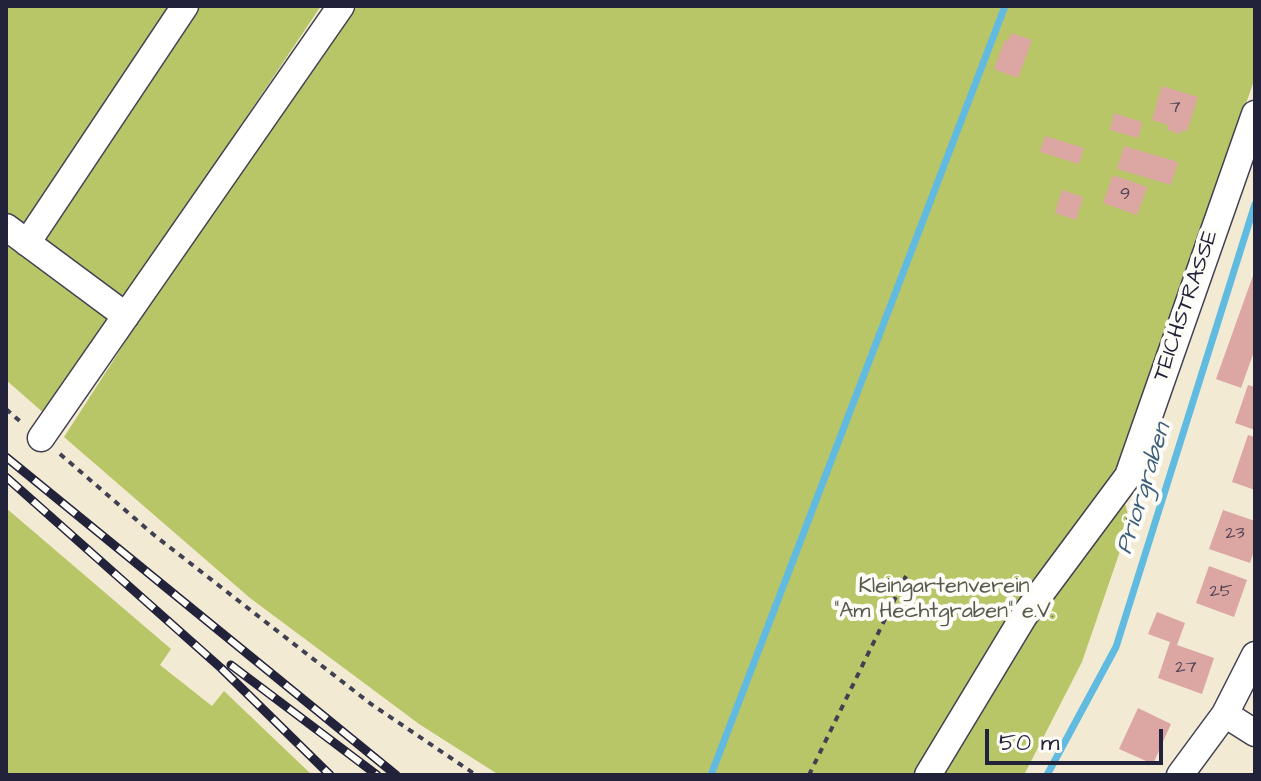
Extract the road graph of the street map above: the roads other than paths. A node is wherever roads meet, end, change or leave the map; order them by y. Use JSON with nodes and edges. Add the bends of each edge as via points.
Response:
{"nodes":[{"id":1,"x":185,"y":6,"type":"edge"},
{"id":2,"x":341,"y":6,"type":"edge"},
{"id":3,"x":1255,"y":114,"type":"edge"},
{"id":4,"x":16,"y":235,"type":"edge"},
{"id":5,"x":126,"y":316,"type":"junction"},
{"id":6,"x":41,"y":438,"type":"road end"},
{"id":7,"x":1255,"y":655,"type":"edge"},
{"id":8,"x":1225,"y":714,"type":"junction"},
{"id":9,"x":1255,"y":733,"type":"edge"},
{"id":10,"x":928,"y":775,"type":"edge"},
{"id":11,"x":1180,"y":775,"type":"edge"}],
"edges":[{"from":1,"to":4,"type":"street"},
{"from":2,"to":5,"type":"street"},
{"from":3,"to":10,"type":"street","name":"TEICHSTRASSE","via":[[1128,476],[1024,616]]},
{"from":4,"to":5,"type":"street"},
{"from":5,"to":6,"type":"street"},
{"from":7,"to":8,"type":"street"},
{"from":8,"to":9,"type":"street"},
{"from":8,"to":11,"type":"street"}]}
